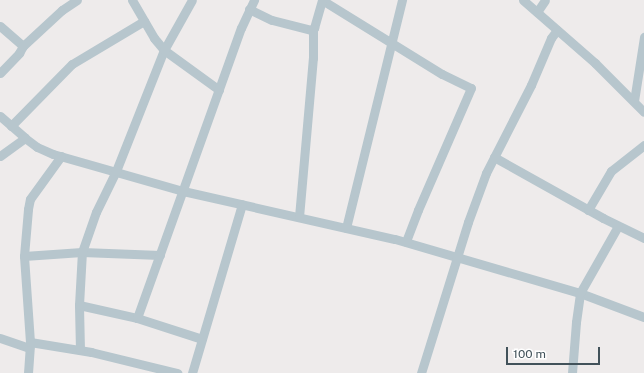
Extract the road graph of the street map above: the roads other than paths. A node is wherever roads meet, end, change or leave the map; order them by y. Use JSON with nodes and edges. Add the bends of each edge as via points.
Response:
{"nodes":[{"id":1,"x":77,"y":0,"type":"edge"},
{"id":2,"x":132,"y":0,"type":"edge"},
{"id":3,"x":192,"y":0,"type":"edge"},
{"id":4,"x":254,"y":0,"type":"edge"},
{"id":5,"x":322,"y":0,"type":"edge"},
{"id":6,"x":402,"y":0,"type":"edge"},
{"id":7,"x":523,"y":0,"type":"edge"},
{"id":8,"x":545,"y":0,"type":"edge"},
{"id":9,"x":249,"y":9,"type":"junction"},
{"id":10,"x":537,"y":12,"type":"junction"},
{"id":11,"x":144,"y":21,"type":"junction"},
{"id":12,"x":0,"y":26,"type":"edge"},
{"id":13,"x":313,"y":29,"type":"junction"},
{"id":14,"x":557,"y":30,"type":"junction"},
{"id":15,"x":644,"y":37,"type":"edge"},
{"id":16,"x":392,"y":42,"type":"junction"},
{"id":17,"x":23,"y":46,"type":"junction"},
{"id":18,"x":164,"y":50,"type":"junction"},
{"id":19,"x":0,"y":74,"type":"edge"},
{"id":20,"x":640,"y":85,"type":"edge"},
{"id":21,"x":219,"y":90,"type":"junction"},
{"id":22,"x":634,"y":101,"type":"junction"},
{"id":23,"x":644,"y":112,"type":"edge"},
{"id":24,"x":0,"y":116,"type":"edge"},
{"id":25,"x":11,"y":126,"type":"junction"},
{"id":26,"x":25,"y":138,"type":"junction"},
{"id":27,"x":644,"y":145,"type":"edge"},
{"id":28,"x":0,"y":156,"type":"edge"},
{"id":29,"x":61,"y":156,"type":"junction"},
{"id":30,"x":494,"y":157,"type":"junction"},
{"id":31,"x":116,"y":171,"type":"junction"},
{"id":32,"x":183,"y":191,"type":"junction"},
{"id":33,"x":242,"y":204,"type":"junction"},
{"id":34,"x":588,"y":210,"type":"junction"},
{"id":35,"x":299,"y":217,"type":"junction"},
{"id":36,"x":618,"y":226,"type":"junction"},
{"id":37,"x":346,"y":228,"type":"junction"},
{"id":38,"x":644,"y":238,"type":"edge"},
{"id":39,"x":406,"y":242,"type":"junction"},
{"id":40,"x":82,"y":252,"type":"junction"},
{"id":41,"x":160,"y":255,"type":"junction"},
{"id":42,"x":24,"y":256,"type":"junction"},
{"id":43,"x":457,"y":256,"type":"junction"},
{"id":44,"x":580,"y":293,"type":"junction"},
{"id":45,"x":79,"y":305,"type":"junction"},
{"id":46,"x":644,"y":317,"type":"edge"},
{"id":47,"x":137,"y":318,"type":"junction"},
{"id":48,"x":0,"y":338,"type":"edge"},
{"id":49,"x":202,"y":339,"type":"junction"},
{"id":50,"x":30,"y":345,"type":"junction"},
{"id":51,"x":80,"y":350,"type":"junction"},
{"id":52,"x":28,"y":373,"type":"edge"},
{"id":53,"x":177,"y":373,"type":"edge"},
{"id":54,"x":192,"y":373,"type":"edge"},
{"id":55,"x":421,"y":373,"type":"edge"},
{"id":56,"x":572,"y":373,"type":"edge"}],
"edges":[{"from":1,"to":17,"type":"street","via":[[62,10]]},
{"from":2,"to":11,"type":"street"},
{"from":3,"to":18,"type":"street"},
{"from":4,"to":9,"type":"street"},
{"from":5,"to":13,"type":"street"},
{"from":5,"to":16,"type":"street"},
{"from":6,"to":16,"type":"street"},
{"from":7,"to":10,"type":"street"},
{"from":8,"to":10,"type":"street"},
{"from":9,"to":13,"type":"street","via":[[272,20]]},
{"from":9,"to":21,"type":"street"},
{"from":10,"to":14,"type":"street"},
{"from":11,"to":18,"type":"street"},
{"from":11,"to":25,"type":"street","via":[[72,64]]},
{"from":12,"to":17,"type":"street"},
{"from":13,"to":35,"type":"street","via":[[313,58]]},
{"from":14,"to":22,"type":"street"},
{"from":14,"to":30,"type":"street","via":[[551,38],[532,85]]},
{"from":15,"to":20,"type":"street"},
{"from":16,"to":37,"type":"street"},
{"from":16,"to":39,"type":"street","via":[[442,74],[470,87],[471,90]]},
{"from":17,"to":19,"type":"street"},
{"from":18,"to":21,"type":"street"},
{"from":18,"to":31,"type":"street"},
{"from":20,"to":22,"type":"street"},
{"from":21,"to":32,"type":"street"},
{"from":22,"to":23,"type":"street"},
{"from":24,"to":25,"type":"street"},
{"from":25,"to":26,"type":"street"},
{"from":26,"to":28,"type":"street"},
{"from":26,"to":29,"type":"street"},
{"from":27,"to":34,"type":"street","via":[[611,171]]},
{"from":29,"to":31,"type":"street"},
{"from":29,"to":42,"type":"street","via":[[30,199]]},
{"from":30,"to":34,"type":"street"},
{"from":30,"to":43,"type":"street"},
{"from":31,"to":32,"type":"street"},
{"from":31,"to":40,"type":"street","via":[[96,212]]},
{"from":32,"to":33,"type":"street"},
{"from":32,"to":41,"type":"street"},
{"from":33,"to":35,"type":"street"},
{"from":33,"to":49,"type":"street"},
{"from":34,"to":36,"type":"street"},
{"from":35,"to":37,"type":"street"},
{"from":36,"to":38,"type":"street"},
{"from":36,"to":44,"type":"street"},
{"from":37,"to":39,"type":"street"},
{"from":39,"to":43,"type":"street"},
{"from":40,"to":41,"type":"street"},
{"from":40,"to":42,"type":"street"},
{"from":40,"to":45,"type":"street"},
{"from":41,"to":47,"type":"street"},
{"from":42,"to":50,"type":"street"},
{"from":43,"to":44,"type":"street"},
{"from":43,"to":55,"type":"street"},
{"from":44,"to":46,"type":"street"},
{"from":44,"to":56,"type":"street"},
{"from":45,"to":47,"type":"street"},
{"from":45,"to":51,"type":"street"},
{"from":47,"to":49,"type":"street"},
{"from":48,"to":50,"type":"street"},
{"from":49,"to":54,"type":"street"},
{"from":50,"to":51,"type":"street"},
{"from":50,"to":52,"type":"street"},
{"from":51,"to":53,"type":"street"}]}
